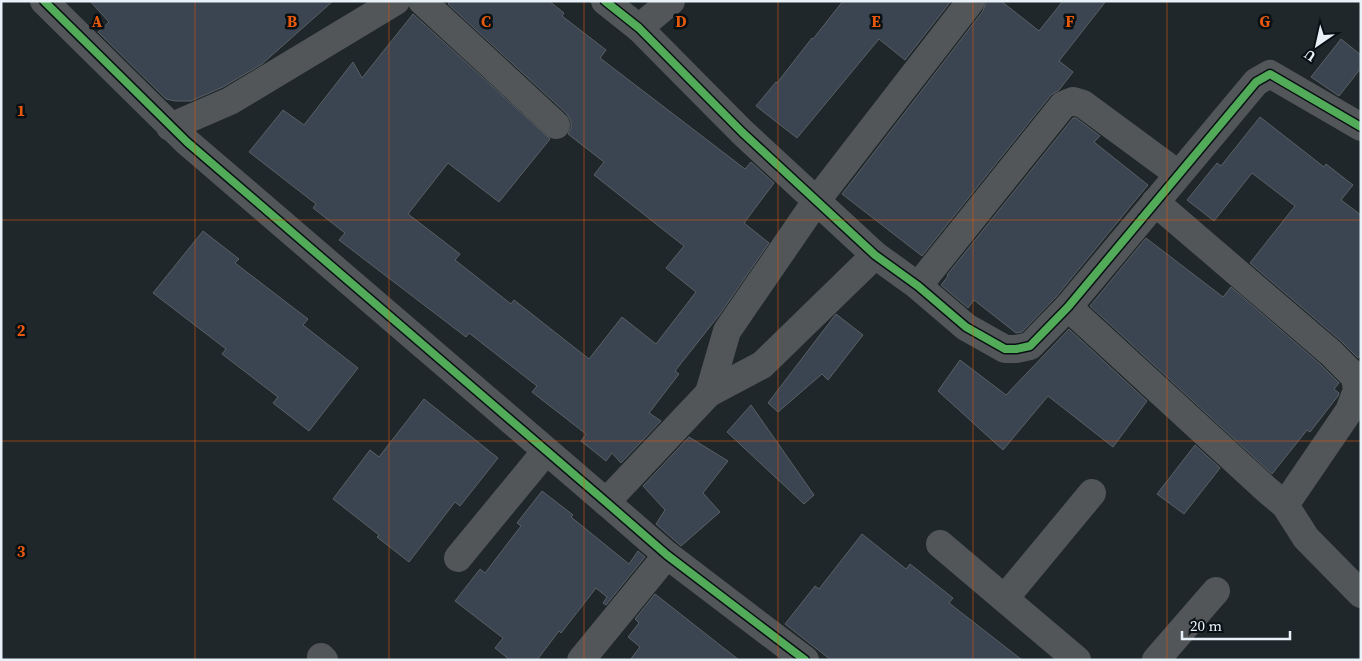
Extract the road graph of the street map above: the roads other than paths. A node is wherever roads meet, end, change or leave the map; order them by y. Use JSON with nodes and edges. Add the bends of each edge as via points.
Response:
{"nodes":[{"id":1,"x":44,"y":1,"type":"edge"},
{"id":2,"x":396,"y":1,"type":"edge"},
{"id":3,"x":422,"y":1,"type":"edge"},
{"id":4,"x":605,"y":1,"type":"edge"},
{"id":5,"x":671,"y":1,"type":"edge"},
{"id":6,"x":972,"y":1,"type":"edge"},
{"id":7,"x":364,"y":9,"type":"edge"},
{"id":8,"x":639,"y":28,"type":"junction"},
{"id":9,"x":556,"y":125,"type":"dead end"},
{"id":10,"x":170,"y":127,"type":"junction"},
{"id":11,"x":1361,"y":127,"type":"edge"},
{"id":12,"x":1178,"y":174,"type":"junction"},
{"id":13,"x":817,"y":200,"type":"junction"},
{"id":14,"x":1155,"y":202,"type":"junction"},
{"id":15,"x":875,"y":255,"type":"junction"},
{"id":16,"x":918,"y":286,"type":"junction"},
{"id":17,"x":1068,"y":307,"type":"junction"},
{"id":18,"x":709,"y":393,"type":"junction"},
{"id":19,"x":546,"y":451,"type":"junction"},
{"id":20,"x":1092,"y":493,"type":"dead end"},
{"id":21,"x":606,"y":502,"type":"junction"},
{"id":22,"x":1285,"y":505,"type":"junction"},
{"id":23,"x":940,"y":544,"type":"dead end"},
{"id":24,"x":667,"y":555,"type":"junction"},
{"id":25,"x":458,"y":558,"type":"dead end"},
{"id":26,"x":1216,"y":591,"type":"dead end"},
{"id":27,"x":1361,"y":594,"type":"edge"},
{"id":28,"x":1005,"y":598,"type":"junction"},
{"id":29,"x":797,"y":657,"type":"edge"},
{"id":30,"x":581,"y":660,"type":"edge"},
{"id":31,"x":1077,"y":660,"type":"edge"},
{"id":32,"x":1156,"y":660,"type":"edge"}],
"edges":[{"from":1,"to":10,"type":"street"},
{"from":2,"to":7,"type":"street"},
{"from":3,"to":9,"type":"street"},
{"from":4,"to":8,"type":"street"},
{"from":5,"to":8,"type":"street"},
{"from":6,"to":13,"type":"street"},
{"from":7,"to":10,"type":"street","via":[[230,101]]},
{"from":8,"to":13,"type":"street","via":[[742,132]]},
{"from":10,"to":19,"type":"street"},
{"from":11,"to":12,"type":"street","via":[[1270,74],[1256,82]]},
{"from":12,"to":14,"type":"street"},
{"from":12,"to":16,"type":"street","via":[[1073,100],[1063,105]]},
{"from":13,"to":15,"type":"street"},
{"from":13,"to":18,"type":"street","via":[[727,331]]},
{"from":14,"to":17,"type":"street"},
{"from":14,"to":22,"type":"street","via":[[1331,353],[1354,377],[1357,390],[1349,411]]},
{"from":15,"to":16,"type":"street"},
{"from":15,"to":18,"type":"street","via":[[762,364]]},
{"from":16,"to":17,"type":"street","via":[[966,327],[1005,349],[1030,346]]},
{"from":17,"to":22,"type":"street"},
{"from":18,"to":21,"type":"street"},
{"from":19,"to":21,"type":"street"},
{"from":19,"to":25,"type":"street"},
{"from":20,"to":28,"type":"street"},
{"from":21,"to":24,"type":"street"},
{"from":22,"to":27,"type":"street","via":[[1306,538]]},
{"from":23,"to":28,"type":"street"},
{"from":24,"to":29,"type":"street"},
{"from":24,"to":30,"type":"street"},
{"from":26,"to":32,"type":"street"},
{"from":28,"to":31,"type":"street"}]}
